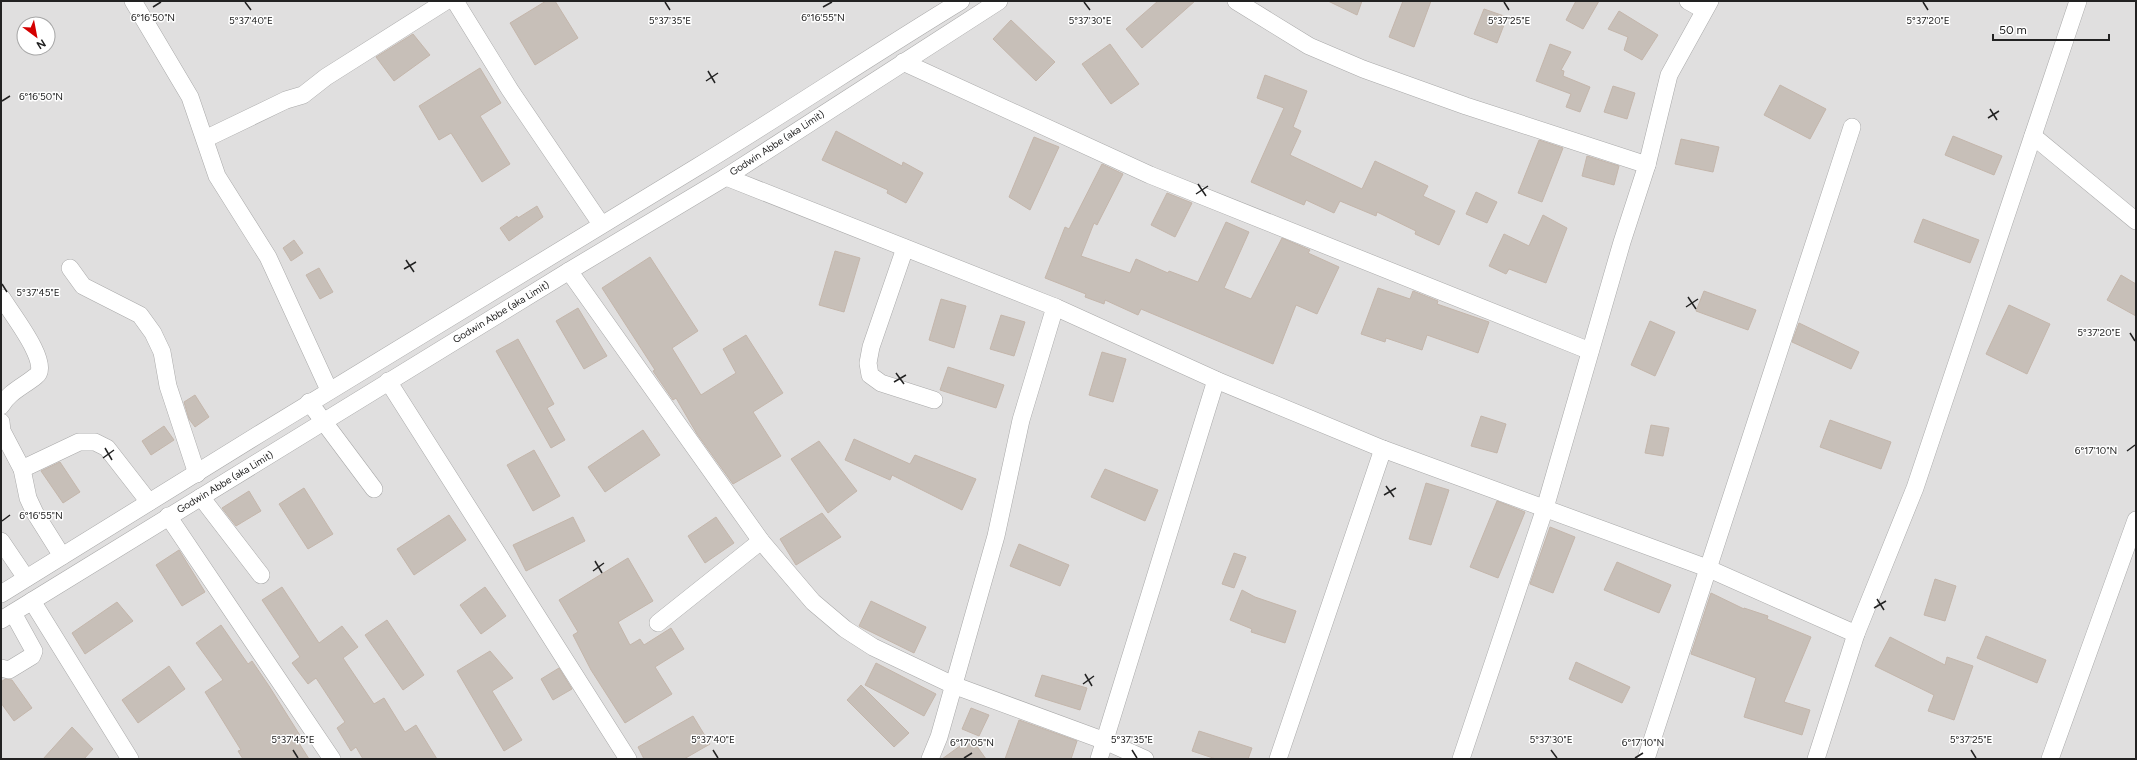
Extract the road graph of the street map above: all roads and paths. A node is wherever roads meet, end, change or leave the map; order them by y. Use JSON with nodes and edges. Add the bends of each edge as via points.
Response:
{"nodes":[{"id":1,"x":133,"y":1,"type":"edge"},
{"id":2,"x":446,"y":1,"type":"edge"},
{"id":3,"x":455,"y":1,"type":"edge"},
{"id":4,"x":999,"y":1,"type":"edge"},
{"id":5,"x":1236,"y":1,"type":"edge"},
{"id":6,"x":1688,"y":1,"type":"edge"},
{"id":7,"x":2078,"y":1,"type":"edge"},
{"id":8,"x":956,"y":2,"type":"edge"},
{"id":9,"x":1707,"y":5,"type":"edge"},
{"id":10,"x":965,"y":21,"type":"junction"},
{"id":11,"x":903,"y":62,"type":"junction"},
{"id":12,"x":1852,"y":127,"type":"dead end"},
{"id":13,"x":750,"y":134,"type":"junction"},
{"id":14,"x":2033,"y":136,"type":"junction"},
{"id":15,"x":205,"y":140,"type":"junction"},
{"id":16,"x":762,"y":152,"type":"junction"},
{"id":17,"x":1647,"y":165,"type":"junction"},
{"id":18,"x":726,"y":177,"type":"junction"},
{"id":19,"x":2136,"y":221,"type":"edge"},
{"id":20,"x":601,"y":224,"type":"junction"},
{"id":21,"x":905,"y":248,"type":"junction"},
{"id":22,"x":70,"y":268,"type":"dead end"},
{"id":23,"x":568,"y":271,"type":"junction"},
{"id":24,"x":2,"y":298,"type":"edge"},
{"id":25,"x":1055,"y":307,"type":"junction"},
{"id":26,"x":1590,"y":351,"type":"junction"},
{"id":27,"x":1216,"y":380,"type":"junction"},
{"id":28,"x":388,"y":381,"type":"junction"},
{"id":29,"x":329,"y":390,"type":"junction"},
{"id":30,"x":3,"y":399,"type":"edge"},
{"id":31,"x":934,"y":400,"type":"dead end"},
{"id":32,"x":309,"y":402,"type":"junction"},
{"id":33,"x":1,"y":422,"type":"edge"},
{"id":34,"x":323,"y":422,"type":"junction"},
{"id":35,"x":1383,"y":449,"type":"junction"},
{"id":36,"x":22,"y":469,"type":"junction"},
{"id":37,"x":197,"y":474,"type":"junction"},
{"id":38,"x":374,"y":489,"type":"dead end"},
{"id":39,"x":200,"y":497,"type":"junction"},
{"id":40,"x":149,"y":502,"type":"junction"},
{"id":41,"x":1545,"y":508,"type":"junction"},
{"id":42,"x":168,"y":516,"type":"junction"},
{"id":43,"x":2136,"y":520,"type":"edge"},
{"id":44,"x":1,"y":541,"type":"edge"},
{"id":45,"x":761,"y":541,"type":"junction"},
{"id":46,"x":62,"y":556,"type":"junction"},
{"id":47,"x":1707,"y":568,"type":"junction"},
{"id":48,"x":261,"y":575,"type":"dead end"},
{"id":49,"x":26,"y":578,"type":"junction"},
{"id":50,"x":1,"y":594,"type":"edge"},
{"id":51,"x":32,"y":601,"type":"junction"},
{"id":52,"x":7,"y":617,"type":"edge"},
{"id":53,"x":658,"y":623,"type":"dead end"},
{"id":54,"x":1856,"y":634,"type":"junction"},
{"id":55,"x":1,"y":668,"type":"edge"},
{"id":56,"x":953,"y":684,"type":"junction"},
{"id":57,"x":1106,"y":742,"type":"junction"},
{"id":58,"x":130,"y":759,"type":"edge"},
{"id":59,"x":332,"y":759,"type":"edge"},
{"id":60,"x":628,"y":759,"type":"edge"},
{"id":61,"x":930,"y":759,"type":"edge"},
{"id":62,"x":1099,"y":759,"type":"edge"},
{"id":63,"x":1145,"y":759,"type":"edge"},
{"id":64,"x":1278,"y":759,"type":"edge"},
{"id":65,"x":1461,"y":759,"type":"edge"},
{"id":66,"x":1646,"y":759,"type":"edge"},
{"id":67,"x":1816,"y":759,"type":"edge"},
{"id":68,"x":2050,"y":759,"type":"edge"}],
"edges":[{"from":1,"to":15,"type":"street","via":[[190,97]]},
{"from":2,"to":15,"type":"street","via":[[326,77],[303,95],[286,100]]},
{"from":3,"to":20,"type":"street","via":[[510,90]]},
{"from":4,"to":10,"type":"street","name":"Godwin Abbe (aka Limit)"},
{"from":5,"to":17,"type":"street","via":[[1310,46],[1363,69],[1466,106]]},
{"from":6,"to":9,"type":"street"},
{"from":7,"to":14,"type":"street"},
{"from":8,"to":10,"type":"street"},
{"from":8,"to":13,"type":"street"},
{"from":9,"to":17,"type":"street","via":[[1669,75]]},
{"from":10,"to":11,"type":"street","name":"Godwin Abbe (aka Limit)"},
{"from":11,"to":16,"type":"street","name":"Godwin Abbe (aka Limit)"},
{"from":11,"to":26,"type":"street","via":[[1150,175]]},
{"from":12,"to":47,"type":"street"},
{"from":13,"to":16,"type":"street"},
{"from":13,"to":20,"type":"street"},
{"from":14,"to":19,"type":"street"},
{"from":14,"to":54,"type":"street","via":[[1915,488]]},
{"from":15,"to":29,"type":"street","via":[[218,176],[268,257]]},
{"from":16,"to":18,"type":"street","name":"Godwin Abbe (aka Limit)"},
{"from":17,"to":26,"type":"street"},
{"from":18,"to":21,"type":"street"},
{"from":18,"to":23,"type":"street","name":"Godwin Abbe (aka Limit)"},
{"from":20,"to":29,"type":"street"},
{"from":21,"to":25,"type":"street"},
{"from":21,"to":31,"type":"street","via":[[872,347],[868,363],[870,375],[881,383]]},
{"from":22,"to":37,"type":"street","via":[[83,286],[140,315],[153,333],[162,352],[168,386]]},
{"from":23,"to":28,"type":"street","name":"Godwin Abbe (aka Limit)"},
{"from":23,"to":45,"type":"street"},
{"from":24,"to":30,"type":"street","via":[[39,357],[41,369],[37,375]]},
{"from":25,"to":27,"type":"street"},
{"from":25,"to":56,"type":"street","via":[[1021,420],[996,536]]},
{"from":26,"to":41,"type":"street"},
{"from":27,"to":35,"type":"street"},
{"from":27,"to":57,"type":"street"},
{"from":28,"to":34,"type":"street","name":"Godwin Abbe (aka Limit)"},
{"from":28,"to":60,"type":"street"},
{"from":29,"to":32,"type":"street"},
{"from":32,"to":34,"type":"street"},
{"from":32,"to":37,"type":"street"},
{"from":33,"to":36,"type":"street","via":[[2,430]]},
{"from":34,"to":38,"type":"street"},
{"from":34,"to":39,"type":"street","name":"Godwin Abbe (aka Limit)"},
{"from":35,"to":41,"type":"street"},
{"from":35,"to":64,"type":"street"},
{"from":36,"to":40,"type":"street","via":[[78,442],[95,442],[107,448]]},
{"from":36,"to":46,"type":"street","via":[[28,498]]},
{"from":37,"to":40,"type":"street"},
{"from":39,"to":42,"type":"street","name":"Godwin Abbe (aka Limit)"},
{"from":39,"to":48,"type":"street"},
{"from":40,"to":46,"type":"street"},
{"from":41,"to":47,"type":"street"},
{"from":41,"to":65,"type":"street"},
{"from":42,"to":51,"type":"street","name":"Godwin Abbe (aka Limit)"},
{"from":42,"to":59,"type":"street"},
{"from":43,"to":68,"type":"street"},
{"from":44,"to":49,"type":"street"},
{"from":45,"to":53,"type":"street"},
{"from":45,"to":56,"type":"street","via":[[813,602],[844,629],[873,647]]},
{"from":46,"to":49,"type":"street"},
{"from":47,"to":54,"type":"street"},
{"from":47,"to":66,"type":"street"},
{"from":49,"to":50,"type":"street"},
{"from":51,"to":52,"type":"street","name":"Godwin Abbe (aka Limit)"},
{"from":51,"to":58,"type":"street"},
{"from":52,"to":55,"type":"street","via":[[34,651],[32,656],[9,670]]},
{"from":54,"to":67,"type":"street"},
{"from":56,"to":57,"type":"street"},
{"from":56,"to":61,"type":"street","via":[[939,737]]},
{"from":57,"to":62,"type":"street"},
{"from":57,"to":63,"type":"street"}]}
